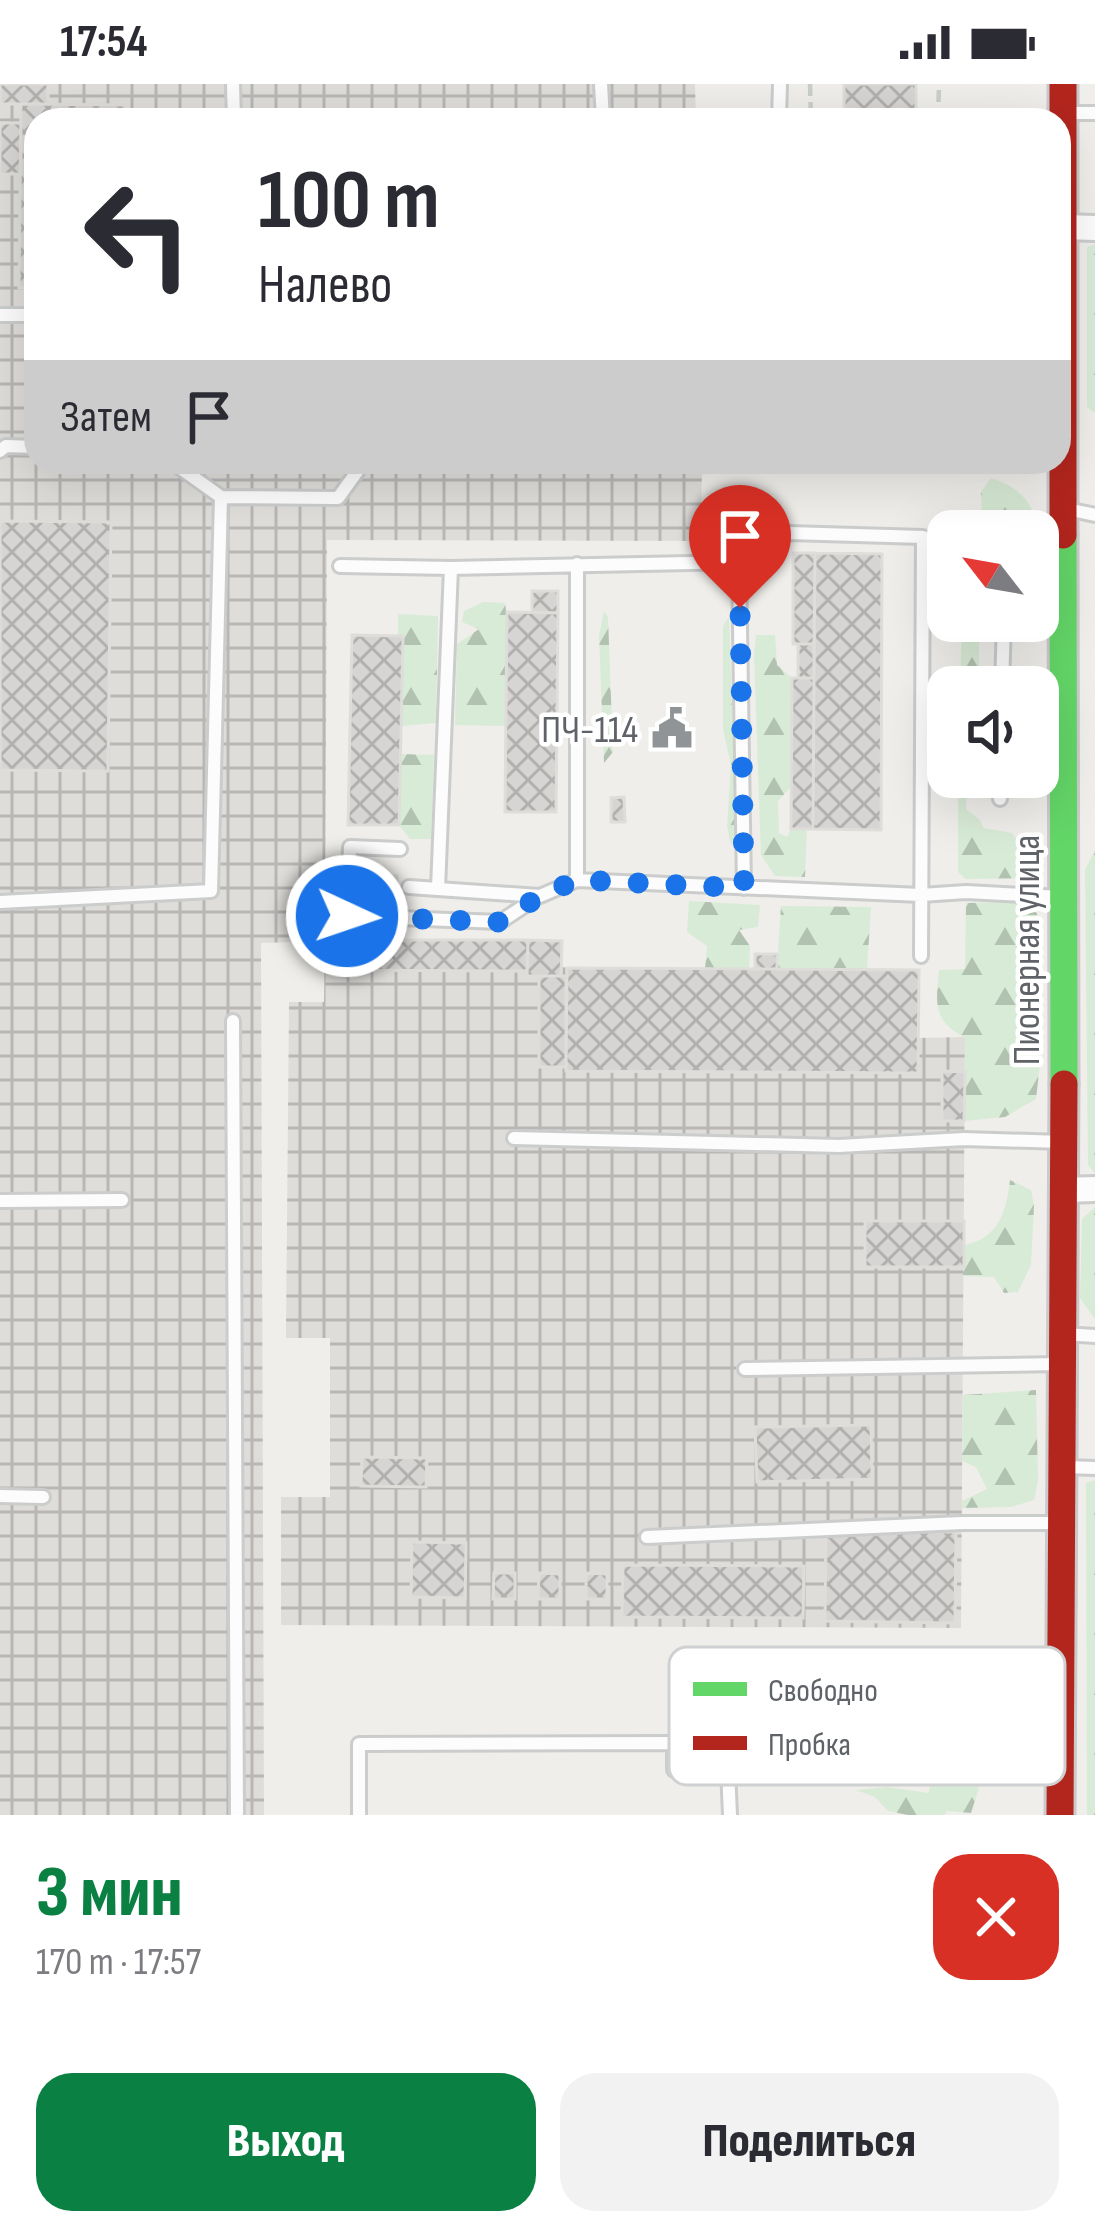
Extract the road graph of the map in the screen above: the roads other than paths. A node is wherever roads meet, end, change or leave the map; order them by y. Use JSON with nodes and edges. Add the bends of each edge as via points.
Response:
{"nodes":[{"id":1,"x":189,"y":474,"type":"edge"},
{"id":2,"x":355,"y":474,"type":"edge"},
{"id":3,"x":1062,"y":474,"type":"edge"},
{"id":4,"x":221,"y":497,"type":"junction"},
{"id":5,"x":1064,"y":508,"type":"junction"},
{"id":6,"x":1095,"y":515,"type":"edge"},
{"id":7,"x":739,"y":562,"type":"junction"},
{"id":8,"x":577,"y":564,"type":"junction"},
{"id":9,"x":340,"y":566,"type":"dead end"},
{"id":10,"x":451,"y":568,"type":"junction"},
{"id":11,"x":1055,"y":666,"type":"edge"},
{"id":12,"x":922,"y":737,"type":"junction"},
{"id":13,"x":927,"y":737,"type":"edge"},
{"id":14,"x":1056,"y":798,"type":"edge"},
{"id":15,"x":400,"y":849,"type":"dead end"},
{"id":16,"x":577,"y":880,"type":"junction"},
{"id":17,"x":410,"y":887,"type":"dead end"},
{"id":18,"x":744,"y":888,"type":"junction"},
{"id":19,"x":438,"y":889,"type":"junction"},
{"id":20,"x":921,"y":895,"type":"junction"},
{"id":21,"x":540,"y":896,"type":"junction"},
{"id":22,"x":1064,"y":897,"type":"junction"},
{"id":23,"x":0,"y":902,"type":"edge"},
{"id":24,"x":921,"y":956,"type":"dead end"},
{"id":25,"x":233,"y":1021,"type":"dead end"},
{"id":26,"x":514,"y":1138,"type":"dead end"},
{"id":27,"x":1064,"y":1142,"type":"junction"},
{"id":28,"x":1064,"y":1190,"type":"junction"},
{"id":29,"x":1095,"y":1190,"type":"edge"},
{"id":30,"x":122,"y":1200,"type":"dead end"},
{"id":31,"x":0,"y":1201,"type":"edge"},
{"id":32,"x":1063,"y":1334,"type":"junction"},
{"id":33,"x":1095,"y":1336,"type":"edge"},
{"id":34,"x":1063,"y":1364,"type":"junction"},
{"id":35,"x":746,"y":1369,"type":"dead end"},
{"id":36,"x":1062,"y":1467,"type":"junction"},
{"id":37,"x":1095,"y":1468,"type":"edge"},
{"id":38,"x":0,"y":1496,"type":"edge"},
{"id":39,"x":43,"y":1497,"type":"dead end"},
{"id":40,"x":1062,"y":1523,"type":"junction"},
{"id":41,"x":647,"y":1537,"type":"dead end"},
{"id":42,"x":1061,"y":1647,"type":"edge"},
{"id":43,"x":669,"y":1743,"type":"edge"},
{"id":44,"x":729,"y":1785,"type":"edge"},
{"id":45,"x":236,"y":1815,"type":"edge"},
{"id":46,"x":359,"y":1815,"type":"edge"},
{"id":47,"x":730,"y":1815,"type":"edge"}],
"edges":[{"from":1,"to":4,"type":"lane"},
{"from":2,"to":4,"type":"lane","via":[[338,498]]},
{"from":3,"to":5,"type":"main road","name":"Пионерная улица"},
{"from":4,"to":23,"type":"lane","via":[[211,891]]},
{"from":5,"to":6,"type":"lane"},
{"from":5,"to":11,"type":"main road","name":"Пионерная улица"},
{"from":7,"to":8,"type":"lane"},
{"from":7,"to":12,"type":"lane","via":[[789,533],[923,537]]},
{"from":7,"to":18,"type":"lane"},
{"from":8,"to":10,"type":"lane"},
{"from":8,"to":16,"type":"lane"},
{"from":9,"to":10,"type":"lane"},
{"from":10,"to":19,"type":"lane"},
{"from":12,"to":13,"type":"lane"},
{"from":12,"to":20,"type":"lane"},
{"from":14,"to":22,"type":"main road","name":"Пионерная улица"},
{"from":15,"to":21,"type":"lane","via":[[350,847],[347,916],[500,922]]},
{"from":16,"to":18,"type":"lane"},
{"from":16,"to":21,"type":"lane"},
{"from":17,"to":19,"type":"lane"},
{"from":18,"to":20,"type":"lane"},
{"from":19,"to":21,"type":"lane"},
{"from":20,"to":22,"type":"lane"},
{"from":20,"to":24,"type":"lane"},
{"from":22,"to":27,"type":"main road","name":"Пионерная улица"},
{"from":25,"to":45,"type":"lane"},
{"from":26,"to":27,"type":"lane"},
{"from":27,"to":28,"type":"main road","name":"Пионерная улица"},
{"from":28,"to":29,"type":"street"},
{"from":28,"to":32,"type":"main road","name":"Пионерная улица"},
{"from":30,"to":31,"type":"lane"},
{"from":32,"to":33,"type":"lane"},
{"from":32,"to":34,"type":"main road","name":"Пионерная улица"},
{"from":34,"to":35,"type":"lane"},
{"from":34,"to":36,"type":"main road","name":"Пионерная улица"},
{"from":36,"to":37,"type":"lane"},
{"from":36,"to":40,"type":"main road","name":"Пионерная улица"},
{"from":38,"to":39,"type":"lane"},
{"from":40,"to":41,"type":"lane"},
{"from":40,"to":42,"type":"main road","name":"Пионерная улица"},
{"from":43,"to":46,"type":"lane","via":[[359,1744]]},
{"from":44,"to":47,"type":"lane"}]}
